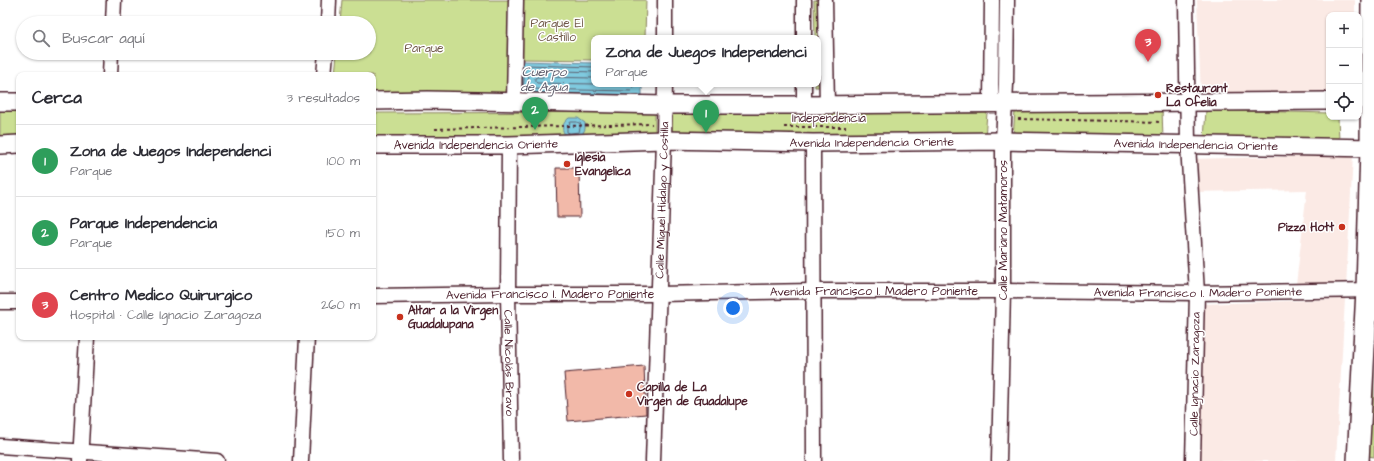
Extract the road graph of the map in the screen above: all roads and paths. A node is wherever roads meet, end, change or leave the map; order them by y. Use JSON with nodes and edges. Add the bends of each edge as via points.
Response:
{"nodes":[{"id":1,"x":114,"y":0,"type":"edge"},
{"id":2,"x":329,"y":0,"type":"edge"},
{"id":3,"x":516,"y":0,"type":"edge"},
{"id":4,"x":664,"y":0,"type":"edge"},
{"id":5,"x":804,"y":0,"type":"edge"},
{"id":6,"x":825,"y":0,"type":"edge"},
{"id":7,"x":992,"y":0,"type":"edge"},
{"id":8,"x":1007,"y":0,"type":"edge"},
{"id":9,"x":1186,"y":0,"type":"edge"},
{"id":10,"x":1372,"y":0,"type":"edge"},
{"id":11,"x":113,"y":16,"type":"edge"},
{"id":12,"x":328,"y":16,"type":"edge"},
{"id":13,"x":665,"y":35,"type":"edge"},
{"id":14,"x":804,"y":35,"type":"edge"},
{"id":15,"x":111,"y":60,"type":"edge"},
{"id":16,"x":325,"y":60,"type":"edge"},
{"id":17,"x":110,"y":72,"type":"edge"},
{"id":18,"x":324,"y":72,"type":"edge"},
{"id":19,"x":665,"y":87,"type":"edge"},
{"id":20,"x":804,"y":87,"type":"edge"},
{"id":21,"x":376,"y":101,"type":"edge"},
{"id":22,"x":514,"y":101,"type":"junction"},
{"id":23,"x":1187,"y":101,"type":"junction"},
{"id":24,"x":1326,"y":101,"type":"edge"},
{"id":25,"x":0,"y":102,"type":"edge"},
{"id":26,"x":16,"y":102,"type":"edge"},
{"id":27,"x":1368,"y":102,"type":"edge"},
{"id":28,"x":998,"y":103,"type":"junction"},
{"id":29,"x":665,"y":105,"type":"junction"},
{"id":30,"x":804,"y":105,"type":"junction"},
{"id":31,"x":827,"y":105,"type":"junction"},
{"id":32,"x":1015,"y":119,"type":"dead end"},
{"id":33,"x":1162,"y":122,"type":"dead end"},
{"id":34,"x":656,"y":124,"type":"dead end"},
{"id":35,"x":781,"y":127,"type":"dead end"},
{"id":36,"x":852,"y":127,"type":"dead end"},
{"id":37,"x":428,"y":129,"type":"dead end"},
{"id":38,"x":664,"y":140,"type":"junction"},
{"id":39,"x":1003,"y":142,"type":"junction"},
{"id":40,"x":813,"y":143,"type":"junction"},
{"id":41,"x":16,"y":144,"type":"edge"},
{"id":42,"x":509,"y":144,"type":"junction"},
{"id":43,"x":0,"y":145,"type":"edge"},
{"id":44,"x":376,"y":145,"type":"edge"},
{"id":45,"x":1188,"y":145,"type":"junction"},
{"id":46,"x":1373,"y":148,"type":"edge"},
{"id":47,"x":1371,"y":290,"type":"edge"},
{"id":48,"x":813,"y":291,"type":"junction"},
{"id":49,"x":1003,"y":291,"type":"junction"},
{"id":50,"x":1196,"y":293,"type":"junction"},
{"id":51,"x":508,"y":294,"type":"junction"},
{"id":52,"x":659,"y":294,"type":"junction"},
{"id":53,"x":376,"y":296,"type":"edge"},
{"id":54,"x":0,"y":302,"type":"edge"},
{"id":55,"x":16,"y":302,"type":"edge"},
{"id":56,"x":87,"y":340,"type":"edge"},
{"id":57,"x":307,"y":340,"type":"edge"},
{"id":58,"x":0,"y":446,"type":"edge"},
{"id":59,"x":80,"y":457,"type":"edge"},
{"id":60,"x":217,"y":461,"type":"edge"},
{"id":61,"x":300,"y":461,"type":"edge"},
{"id":62,"x":511,"y":461,"type":"edge"},
{"id":63,"x":653,"y":461,"type":"edge"},
{"id":64,"x":814,"y":461,"type":"edge"},
{"id":65,"x":999,"y":461,"type":"edge"},
{"id":66,"x":1193,"y":461,"type":"edge"},
{"id":67,"x":1358,"y":461,"type":"edge"}],
"edges":[{"from":1,"to":11,"type":"street"},
{"from":2,"to":12,"type":"street"},
{"from":3,"to":22,"type":"street"},
{"from":4,"to":13,"type":"street"},
{"from":5,"to":14,"type":"street"},
{"from":6,"to":31,"type":"street"},
{"from":7,"to":28,"type":"street","name":"Calle Mariano Matamoros"},
{"from":8,"to":28,"type":"street","name":"Calle Mariano Matamoros"},
{"from":9,"to":23,"type":"street","name":"Calle Ignacio Zaragoza"},
{"from":10,"to":27,"type":"main road"},
{"from":15,"to":17,"type":"street"},
{"from":16,"to":18,"type":"street"},
{"from":19,"to":29,"type":"street","name":"Calle Miguel Hidalgo y Costilla"},
{"from":20,"to":30,"type":"street"},
{"from":21,"to":22,"type":"street"},
{"from":22,"to":29,"type":"street"},
{"from":23,"to":24,"type":"street"},
{"from":23,"to":28,"type":"street"},
{"from":23,"to":45,"type":"street","name":"Calle Ignacio Zaragoza"},
{"from":25,"to":26,"type":"street"},
{"from":27,"to":46,"type":"main road"},
{"from":28,"to":31,"type":"street"},
{"from":28,"to":39,"type":"street","name":"Calle Mariano Matamoros"},
{"from":29,"to":30,"type":"street"},
{"from":29,"to":38,"type":"street","name":"Calle Miguel Hidalgo y Costilla"},
{"from":30,"to":31,"type":"street"},
{"from":32,"to":33,"type":"path"},
{"from":34,"to":37,"type":"path"},
{"from":35,"to":36,"type":"path","name":"Independencia"},
{"from":38,"to":40,"type":"street","name":"Avenida Independencia Oriente"},
{"from":38,"to":42,"type":"street","name":"Avenida Independencia Oriente"},
{"from":38,"to":52,"type":"street","name":"Calle Miguel Hidalgo y Costilla"},
{"from":39,"to":40,"type":"street","name":"Avenida Independencia Oriente"},
{"from":39,"to":45,"type":"street","name":"Avenida Independencia Oriente"},
{"from":39,"to":49,"type":"street","name":"Calle Mariano Matamoros"},
{"from":40,"to":48,"type":"street"},
{"from":41,"to":43,"type":"street"},
{"from":42,"to":44,"type":"street","name":"Avenida Independencia Oriente"},
{"from":42,"to":51,"type":"street","name":"Calle Nicolás Bravo"},
{"from":45,"to":46,"type":"street","name":"Avenida Independencia Oriente"},
{"from":45,"to":50,"type":"street","name":"Calle Ignacio Zaragoza"},
{"from":46,"to":47,"type":"main road"},
{"from":47,"to":50,"type":"street","name":"Avenida Francisco I. Madero Poniente"},
{"from":47,"to":67,"type":"main road"},
{"from":48,"to":49,"type":"street","name":"Avenida Francisco I. Madero Poniente"},
{"from":48,"to":52,"type":"street","name":"Avenida Francisco I. Madero Poniente"},
{"from":48,"to":64,"type":"street"},
{"from":49,"to":50,"type":"street","name":"Avenida Francisco I. Madero Poniente"},
{"from":49,"to":65,"type":"street","name":"Calle Mariano Matamoros"},
{"from":50,"to":66,"type":"street","name":"Calle Ignacio Zaragoza"},
{"from":51,"to":52,"type":"street","name":"Avenida Francisco I. Madero Poniente"},
{"from":51,"to":53,"type":"street","name":"Avenida Francisco I. Madero Poniente"},
{"from":51,"to":62,"type":"street","name":"Calle Nicolás Bravo"},
{"from":52,"to":63,"type":"street","name":"Calle Miguel Hidalgo y Costilla"},
{"from":54,"to":55,"type":"street"},
{"from":56,"to":59,"type":"street"},
{"from":57,"to":61,"type":"street"},
{"from":58,"to":59,"type":"street"},
{"from":59,"to":60,"type":"street"}]}
